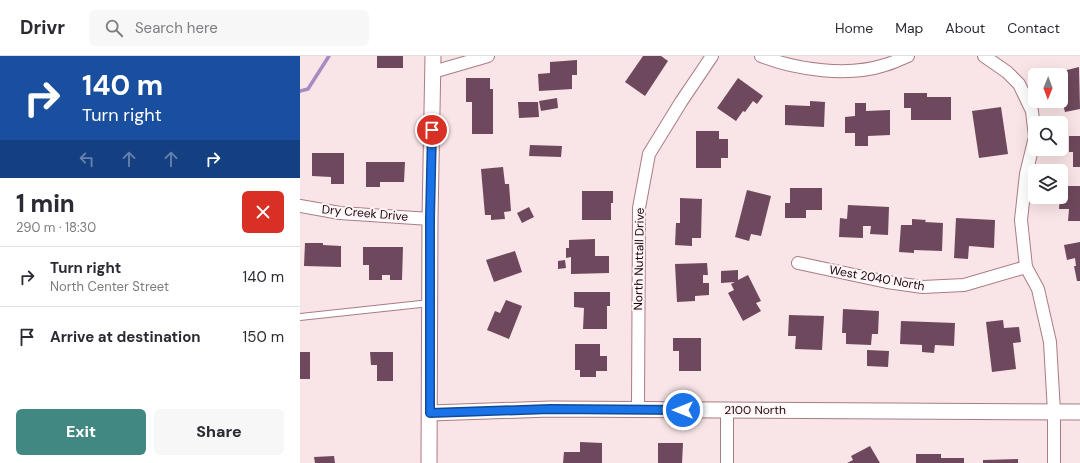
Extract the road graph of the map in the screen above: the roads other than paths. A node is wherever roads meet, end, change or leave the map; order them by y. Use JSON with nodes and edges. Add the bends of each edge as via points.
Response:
{"nodes":[{"id":1,"x":433,"y":56,"type":"edge"},
{"id":2,"x":488,"y":56,"type":"edge"},
{"id":3,"x":712,"y":56,"type":"edge"},
{"id":4,"x":761,"y":56,"type":"edge"},
{"id":5,"x":908,"y":56,"type":"edge"},
{"id":6,"x":984,"y":56,"type":"edge"},
{"id":7,"x":433,"y":72,"type":"junction"},
{"id":8,"x":300,"y":206,"type":"edge"},
{"id":9,"x":430,"y":218,"type":"junction"},
{"id":10,"x":798,"y":263,"type":"dead end"},
{"id":11,"x":1026,"y":267,"type":"junction"},
{"id":12,"x":430,"y":303,"type":"junction"},
{"id":13,"x":300,"y":317,"type":"edge"},
{"id":14,"x":638,"y":409,"type":"junction"},
{"id":15,"x":727,"y":410,"type":"junction"},
{"id":16,"x":1054,"y":412,"type":"junction"},
{"id":17,"x":1080,"y":412,"type":"edge"},
{"id":18,"x":430,"y":413,"type":"junction"},
{"id":19,"x":429,"y":463,"type":"edge"},
{"id":20,"x":727,"y":463,"type":"edge"},
{"id":21,"x":1054,"y":463,"type":"edge"}],
"edges":[{"from":1,"to":7,"type":"street"},
{"from":2,"to":7,"type":"street"},
{"from":3,"to":14,"type":"street","name":"North Nuttall Drive","via":[[649,154],[638,208]]},
{"from":4,"to":5,"type":"street","via":[[780,63],[815,70],[850,71],[884,66]]},
{"from":6,"to":11,"type":"street","via":[[1019,84],[1032,111],[1035,137],[1026,174],[1021,220]]},
{"from":7,"to":9,"type":"street"},
{"from":8,"to":9,"type":"street","name":"Dry Creek Drive","via":[[340,213]]},
{"from":9,"to":12,"type":"street"},
{"from":10,"to":11,"type":"street","name":"West 2040 North","via":[[923,288],[964,285]]},
{"from":11,"to":16,"type":"street","via":[[1038,289],[1050,342]]},
{"from":12,"to":13,"type":"lane"},
{"from":12,"to":18,"type":"street"},
{"from":14,"to":15,"type":"street","name":"2100 North"},
{"from":14,"to":18,"type":"street","name":"2100 North"},
{"from":15,"to":16,"type":"street","name":"2100 North"},
{"from":15,"to":20,"type":"street"},
{"from":16,"to":17,"type":"street","name":"2100 North"},
{"from":16,"to":21,"type":"street"},
{"from":18,"to":19,"type":"street"}]}
